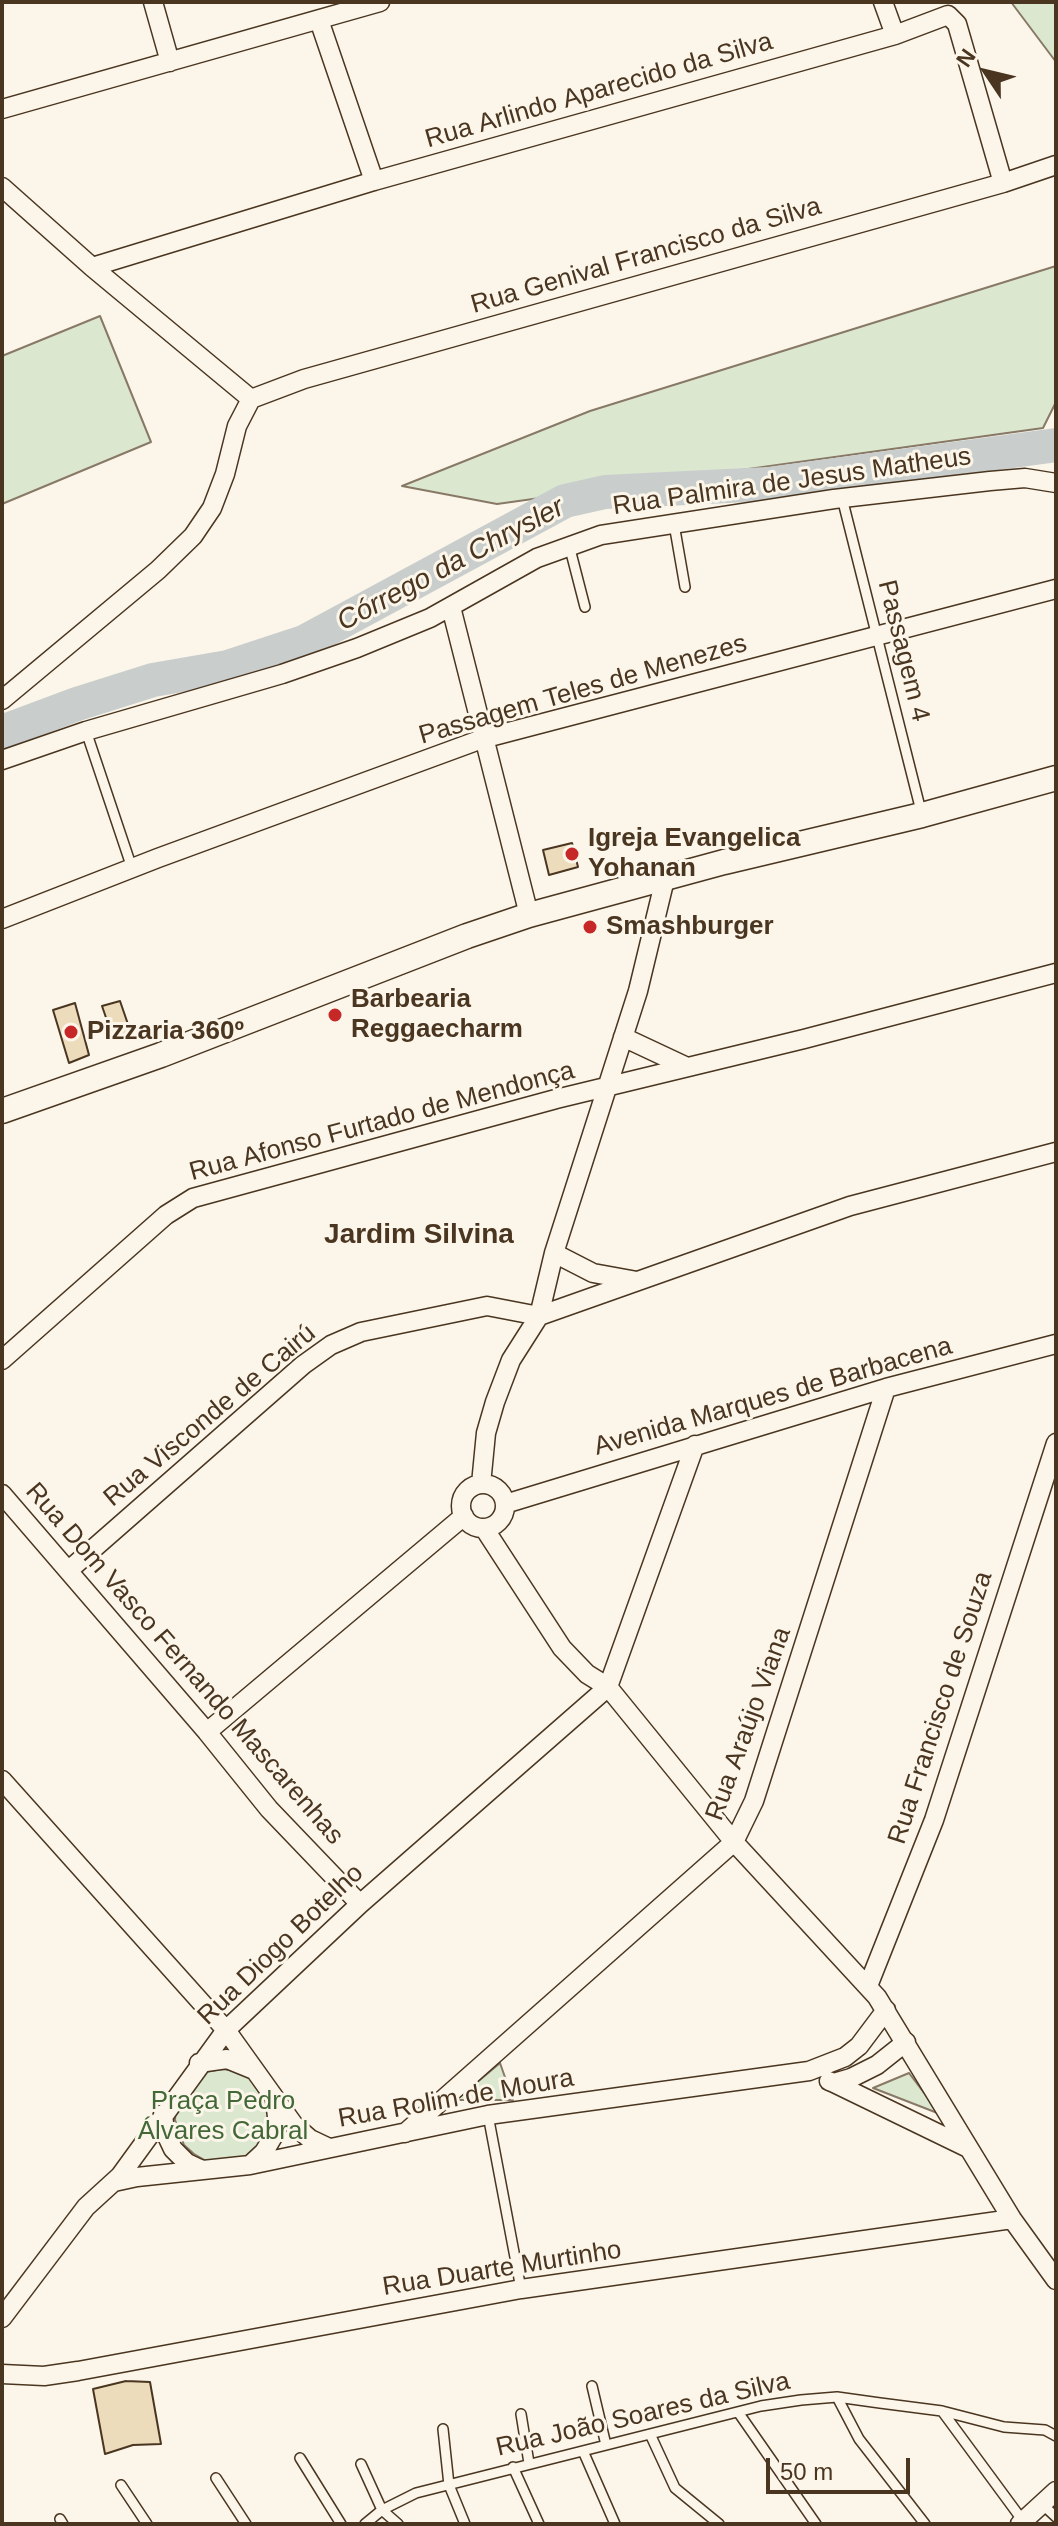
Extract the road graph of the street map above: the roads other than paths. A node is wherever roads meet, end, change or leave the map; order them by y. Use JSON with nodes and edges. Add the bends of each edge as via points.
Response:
{"nodes":[{"id":1,"x":153,"y":2,"type":"edge"},
{"id":2,"x":380,"y":2,"type":"edge"},
{"id":3,"x":883,"y":2,"type":"edge"},
{"id":4,"x":339,"y":8,"type":"edge"},
{"id":5,"x":319,"y":20,"type":"junction"},
{"id":6,"x":895,"y":35,"type":"junction"},
{"id":7,"x":170,"y":62,"type":"junction"},
{"id":8,"x":2,"y":109,"type":"edge"},
{"id":9,"x":1056,"y":165,"type":"edge"},
{"id":10,"x":374,"y":181,"type":"junction"},
{"id":11,"x":1003,"y":183,"type":"junction"},
{"id":12,"x":2,"y":187,"type":"edge"},
{"id":13,"x":92,"y":267,"type":"junction"},
{"id":14,"x":251,"y":399,"type":"junction"},
{"id":15,"x":1056,"y":483,"type":"edge"},
{"id":16,"x":842,"y":498,"type":"junction"},
{"id":17,"x":674,"y":524,"type":"junction"},
{"id":18,"x":569,"y":545,"type":"junction"},
{"id":19,"x":685,"y":587,"type":"dead end"},
{"id":20,"x":1056,"y":589,"type":"edge"},
{"id":21,"x":451,"y":607,"type":"junction"},
{"id":22,"x":585,"y":607,"type":"dead end"},
{"id":23,"x":877,"y":636,"type":"junction"},
{"id":24,"x":2,"y":700,"type":"edge"},
{"id":25,"x":86,"y":731,"type":"junction"},
{"id":26,"x":482,"y":739,"type":"junction"},
{"id":27,"x":2,"y":760,"type":"edge"},
{"id":28,"x":1056,"y":778,"type":"edge"},
{"id":29,"x":922,"y":815,"type":"junction"},
{"id":30,"x":132,"y":868,"type":"junction"},
{"id":31,"x":665,"y":879,"type":"junction"},
{"id":32,"x":529,"y":915,"type":"junction"},
{"id":33,"x":2,"y":919,"type":"edge"},
{"id":34,"x":1056,"y":973,"type":"edge"},
{"id":35,"x":623,"y":1037,"type":"junction"},
{"id":36,"x":687,"y":1067,"type":"junction"},
{"id":37,"x":606,"y":1088,"type":"junction"},
{"id":38,"x":2,"y":1111,"type":"edge"},
{"id":39,"x":1056,"y":1152,"type":"edge"},
{"id":40,"x":554,"y":1253,"type":"junction"},
{"id":41,"x":639,"y":1281,"type":"junction"},
{"id":42,"x":539,"y":1316,"type":"junction"},
{"id":43,"x":1056,"y":1344,"type":"edge"},
{"id":44,"x":2,"y":1360,"type":"edge"},
{"id":45,"x":886,"y":1388,"type":"junction"},
{"id":46,"x":1056,"y":1443,"type":"edge"},
{"id":47,"x":695,"y":1445,"type":"junction"},
{"id":48,"x":481,"y":1484,"type":"junction"},
{"id":49,"x":2,"y":1494,"type":"edge"},
{"id":50,"x":505,"y":1504,"type":"junction"},
{"id":51,"x":464,"y":1516,"type":"junction"},
{"id":52,"x":484,"y":1528,"type":"junction"},
{"id":53,"x":69,"y":1570,"type":"junction"},
{"id":54,"x":601,"y":1682,"type":"junction"},
{"id":55,"x":207,"y":1732,"type":"junction"},
{"id":56,"x":2,"y":1780,"type":"edge"},
{"id":57,"x":734,"y":1842,"type":"junction"},
{"id":58,"x":360,"y":1904,"type":"junction"},
{"id":59,"x":868,"y":1986,"type":"junction"},
{"id":60,"x":886,"y":2010,"type":"junction"},
{"id":61,"x":226,"y":2030,"type":"junction"},
{"id":62,"x":906,"y":2042,"type":"junction"},
{"id":63,"x":199,"y":2063,"type":"junction"},
{"id":64,"x":255,"y":2071,"type":"junction"},
{"id":65,"x":809,"y":2071,"type":"junction"},
{"id":66,"x":834,"y":2083,"type":"junction"},
{"id":67,"x":274,"y":2098,"type":"junction"},
{"id":68,"x":163,"y":2114,"type":"junction"},
{"id":69,"x":488,"y":2115,"type":"junction"},
{"id":70,"x":405,"y":2133,"type":"junction"},
{"id":71,"x":329,"y":2148,"type":"junction"},
{"id":72,"x":969,"y":2148,"type":"junction"},
{"id":73,"x":250,"y":2165,"type":"junction"},
{"id":74,"x":204,"y":2171,"type":"junction"},
{"id":75,"x":114,"y":2182,"type":"junction"},
{"id":76,"x":1012,"y":2219,"type":"junction"},
{"id":77,"x":1056,"y":2280,"type":"edge"},
{"id":78,"x":521,"y":2289,"type":"junction"},
{"id":79,"x":2,"y":2318,"type":"edge"},
{"id":80,"x":2,"y":2374,"type":"edge"},
{"id":81,"x":592,"y":2386,"type":"dead end"},
{"id":82,"x":837,"y":2397,"type":"junction"},
{"id":83,"x":942,"y":2411,"type":"junction"},
{"id":84,"x":738,"y":2412,"type":"junction"},
{"id":85,"x":521,"y":2414,"type":"dead end"},
{"id":86,"x":443,"y":2429,"type":"dead end"},
{"id":87,"x":650,"y":2434,"type":"junction"},
{"id":88,"x":1056,"y":2436,"type":"edge"},
{"id":89,"x":606,"y":2445,"type":"junction"},
{"id":90,"x":583,"y":2451,"type":"junction"},
{"id":91,"x":300,"y":2458,"type":"dead end"},
{"id":92,"x":529,"y":2463,"type":"junction"},
{"id":93,"x":361,"y":2464,"type":"dead end"},
{"id":94,"x":513,"y":2467,"type":"junction"},
{"id":95,"x":216,"y":2478,"type":"dead end"},
{"id":96,"x":121,"y":2485,"type":"dead end"},
{"id":97,"x":449,"y":2485,"type":"junction"},
{"id":98,"x":1056,"y":2491,"type":"edge"},
{"id":99,"x":382,"y":2510,"type":"junction"},
{"id":100,"x":1049,"y":2511,"type":"edge"},
{"id":101,"x":1022,"y":2523,"type":"edge"},
{"id":102,"x":147,"y":2524,"type":"edge"},
{"id":103,"x":246,"y":2524,"type":"edge"},
{"id":104,"x":341,"y":2524,"type":"edge"},
{"id":105,"x":365,"y":2524,"type":"edge"},
{"id":106,"x":398,"y":2524,"type":"edge"},
{"id":107,"x":465,"y":2524,"type":"edge"},
{"id":108,"x":539,"y":2524,"type":"edge"},
{"id":109,"x":615,"y":2524,"type":"edge"},
{"id":110,"x":719,"y":2524,"type":"edge"},
{"id":111,"x":816,"y":2524,"type":"edge"},
{"id":112,"x":925,"y":2524,"type":"edge"}],
"edges":[{"from":1,"to":7,"type":"street"},
{"from":2,"to":4,"type":"street"},
{"from":3,"to":6,"type":"street"},
{"from":4,"to":5,"type":"street"},
{"from":5,"to":7,"type":"street"},
{"from":5,"to":10,"type":"street"},
{"from":6,"to":10,"type":"street","name":"Rua Arlindo Aparecido da Silva"},
{"from":6,"to":11,"type":"street","name":"Rua Arlindo Aparecido da Silva","via":[[948,15],[957,24]]},
{"from":7,"to":8,"type":"street"},
{"from":9,"to":11,"type":"street","name":"Rua Genival Francisco da Silva"},
{"from":10,"to":13,"type":"street","name":"Rua Arlindo Aparecido da Silva"},
{"from":11,"to":14,"type":"street","name":"Rua Genival Francisco da Silva","via":[[304,379]]},
{"from":12,"to":13,"type":"street"},
{"from":13,"to":14,"type":"street"},
{"from":14,"to":24,"type":"street","via":[[237,426],[212,508],[193,536]]},
{"from":15,"to":16,"type":"street","name":"Rua Palmira de Jesus Matheus","via":[[1025,478]]},
{"from":16,"to":17,"type":"street","name":"Rua Palmira de Jesus Matheus"},
{"from":16,"to":23,"type":"lane","name":"Passagem 4"},
{"from":17,"to":18,"type":"street","name":"Rua Palmira de Jesus Matheus"},
{"from":17,"to":19,"type":"lane"},
{"from":18,"to":21,"type":"street","name":"Rua Palmira de Jesus Matheus"},
{"from":18,"to":22,"type":"lane"},
{"from":20,"to":23,"type":"street","name":"Passagem Teles de Menezes"},
{"from":21,"to":25,"type":"street","name":"Rua Palmira de Jesus Matheus","via":[[282,674]]},
{"from":21,"to":26,"type":"street"},
{"from":23,"to":26,"type":"street","name":"Passagem Teles de Menezes"},
{"from":23,"to":29,"type":"lane","name":"Passagem 4"},
{"from":25,"to":27,"type":"street","name":"Rua Palmira de Jesus Matheus"},
{"from":25,"to":30,"type":"lane"},
{"from":26,"to":30,"type":"street","name":"Passagem Teles de Menezes"},
{"from":26,"to":32,"type":"street"},
{"from":28,"to":29,"type":"main road"},
{"from":29,"to":31,"type":"main road"},
{"from":30,"to":33,"type":"street","name":"Passagem Teles de Menezes"},
{"from":31,"to":32,"type":"main road"},
{"from":31,"to":35,"type":"street"},
{"from":32,"to":38,"type":"main road"},
{"from":34,"to":36,"type":"street","name":"Rua Afonso Furtado de Mendonça"},
{"from":35,"to":36,"type":"street"},
{"from":35,"to":37,"type":"street"},
{"from":36,"to":37,"type":"street","name":"Rua Afonso Furtado de Mendonça"},
{"from":37,"to":40,"type":"street"},
{"from":37,"to":44,"type":"street","name":"Rua Afonso Furtado de Mendonça","via":[[193,1198],[166,1215]]},
{"from":39,"to":41,"type":"street","via":[[850,1206]]},
{"from":40,"to":41,"type":"street","via":[[593,1273]]},
{"from":40,"to":42,"type":"street"},
{"from":41,"to":42,"type":"street"},
{"from":42,"to":48,"type":"street","via":[[511,1360],[495,1402]]},
{"from":42,"to":53,"type":"street","name":"Rua Visconde de Cairú","via":[[487,1306],[361,1332],[331,1345]]},
{"from":43,"to":45,"type":"street","name":"Avenida Marques de Barbacena"},
{"from":45,"to":47,"type":"street","name":"Avenida Marques de Barbacena"},
{"from":45,"to":57,"type":"street","name":"Rua Araújo Viana","via":[[754,1801]]},
{"from":46,"to":59,"type":"street","name":"Rua Francisco de Souza","via":[[934,1820]]},
{"from":47,"to":50,"type":"street","name":"Avenida Marques de Barbacena"},
{"from":47,"to":54,"type":"street"},
{"from":48,"to":50,"type":"street","via":[[499,1491]]},
{"from":48,"to":51,"type":"street","via":[[463,1498]]},
{"from":49,"to":53,"type":"street","name":"Rua Dom Vasco Fernando Mascarenhas"},
{"from":50,"to":52,"type":"street","via":[[497,1523]]},
{"from":51,"to":52,"type":"street"},
{"from":51,"to":55,"type":"street"},
{"from":52,"to":54,"type":"street","via":[[547,1624],[576,1648]]},
{"from":53,"to":55,"type":"street","name":"Rua Dom Vasco Fernando Mascarenhas"},
{"from":54,"to":57,"type":"street"},
{"from":54,"to":58,"type":"street","name":"Rua Diogo Botelho"},
{"from":55,"to":58,"type":"street","name":"Rua Dom Vasco Fernando Mascarenhas","via":[[269,1809]]},
{"from":56,"to":61,"type":"street"},
{"from":57,"to":59,"type":"street"},
{"from":57,"to":70,"type":"street","name":"Rua Araújo Viana"},
{"from":58,"to":61,"type":"street","name":"Rua Diogo Botelho"},
{"from":59,"to":60,"type":"street"},
{"from":60,"to":62,"type":"street"},
{"from":60,"to":65,"type":"street","name":"Rua Rolim de Moura","via":[[859,2046]]},
{"from":61,"to":63,"type":"street","name":"Rua Diogo Botelho"},
{"from":61,"to":64,"type":"street"},
{"from":62,"to":66,"type":"street","via":[[877,2065]]},
{"from":62,"to":72,"type":"street"},
{"from":63,"to":64,"type":"street","via":[[227,2059]]},
{"from":63,"to":68,"type":"street","name":"Rua Diogo Botelho"},
{"from":64,"to":67,"type":"street"},
{"from":65,"to":66,"type":"street"},
{"from":65,"to":69,"type":"street","name":"Rua Rolim de Moura"},
{"from":66,"to":72,"type":"street"},
{"from":67,"to":71,"type":"street","via":[[298,2130]]},
{"from":67,"to":73,"type":"street","via":[[274,2135]]},
{"from":68,"to":74,"type":"street","via":[[173,2149]]},
{"from":68,"to":75,"type":"street","name":"Rua Diogo Botelho"},
{"from":69,"to":70,"type":"street","name":"Rua Rolim de Moura"},
{"from":69,"to":78,"type":"lane"},
{"from":70,"to":71,"type":"street","name":"Rua Rolim de Moura"},
{"from":71,"to":73,"type":"street","name":"Rua Rolim de Moura"},
{"from":72,"to":76,"type":"street"},
{"from":73,"to":74,"type":"street","name":"Rua Rolim de Moura"},
{"from":74,"to":75,"type":"street","name":"Rua Rolim de Moura"},
{"from":75,"to":79,"type":"street","name":"Rua Diogo Botelho","via":[[86,2207]]},
{"from":76,"to":77,"type":"street"},
{"from":76,"to":78,"type":"street","name":"Rua Duarte Murtinho"},
{"from":78,"to":80,"type":"street","name":"Rua Duarte Murtinho","via":[[78,2371]]},
{"from":81,"to":89,"type":"lane"},
{"from":82,"to":83,"type":"lane","name":"Rua João Soares da Silva"},
{"from":82,"to":84,"type":"lane","name":"Rua João Soares da Silva"},
{"from":82,"to":112,"type":"lane","via":[[859,2439]]},
{"from":83,"to":88,"type":"lane","name":"Rua João Soares da Silva"},
{"from":83,"to":101,"type":"lane"},
{"from":84,"to":87,"type":"lane","name":"Rua João Soares da Silva"},
{"from":84,"to":111,"type":"lane"},
{"from":85,"to":92,"type":"lane"},
{"from":86,"to":97,"type":"lane"},
{"from":87,"to":89,"type":"lane","name":"Rua João Soares da Silva"},
{"from":87,"to":110,"type":"lane","via":[[675,2488]]},
{"from":89,"to":90,"type":"lane","name":"Rua João Soares da Silva"},
{"from":90,"to":92,"type":"lane","name":"Rua João Soares da Silva"},
{"from":90,"to":109,"type":"lane"},
{"from":91,"to":104,"type":"lane"},
{"from":92,"to":94,"type":"lane","name":"Rua João Soares da Silva"},
{"from":93,"to":99,"type":"lane"},
{"from":94,"to":97,"type":"lane","name":"Rua João Soares da Silva"},
{"from":94,"to":108,"type":"lane"},
{"from":95,"to":103,"type":"lane"},
{"from":96,"to":102,"type":"lane"},
{"from":97,"to":99,"type":"lane","name":"Rua João Soares da Silva","via":[[416,2493]]},
{"from":97,"to":107,"type":"lane"},
{"from":98,"to":100,"type":"street"},
{"from":99,"to":105,"type":"lane","name":"Rua João Soares da Silva"},
{"from":99,"to":106,"type":"lane"},
{"from":100,"to":101,"type":"street"}]}
